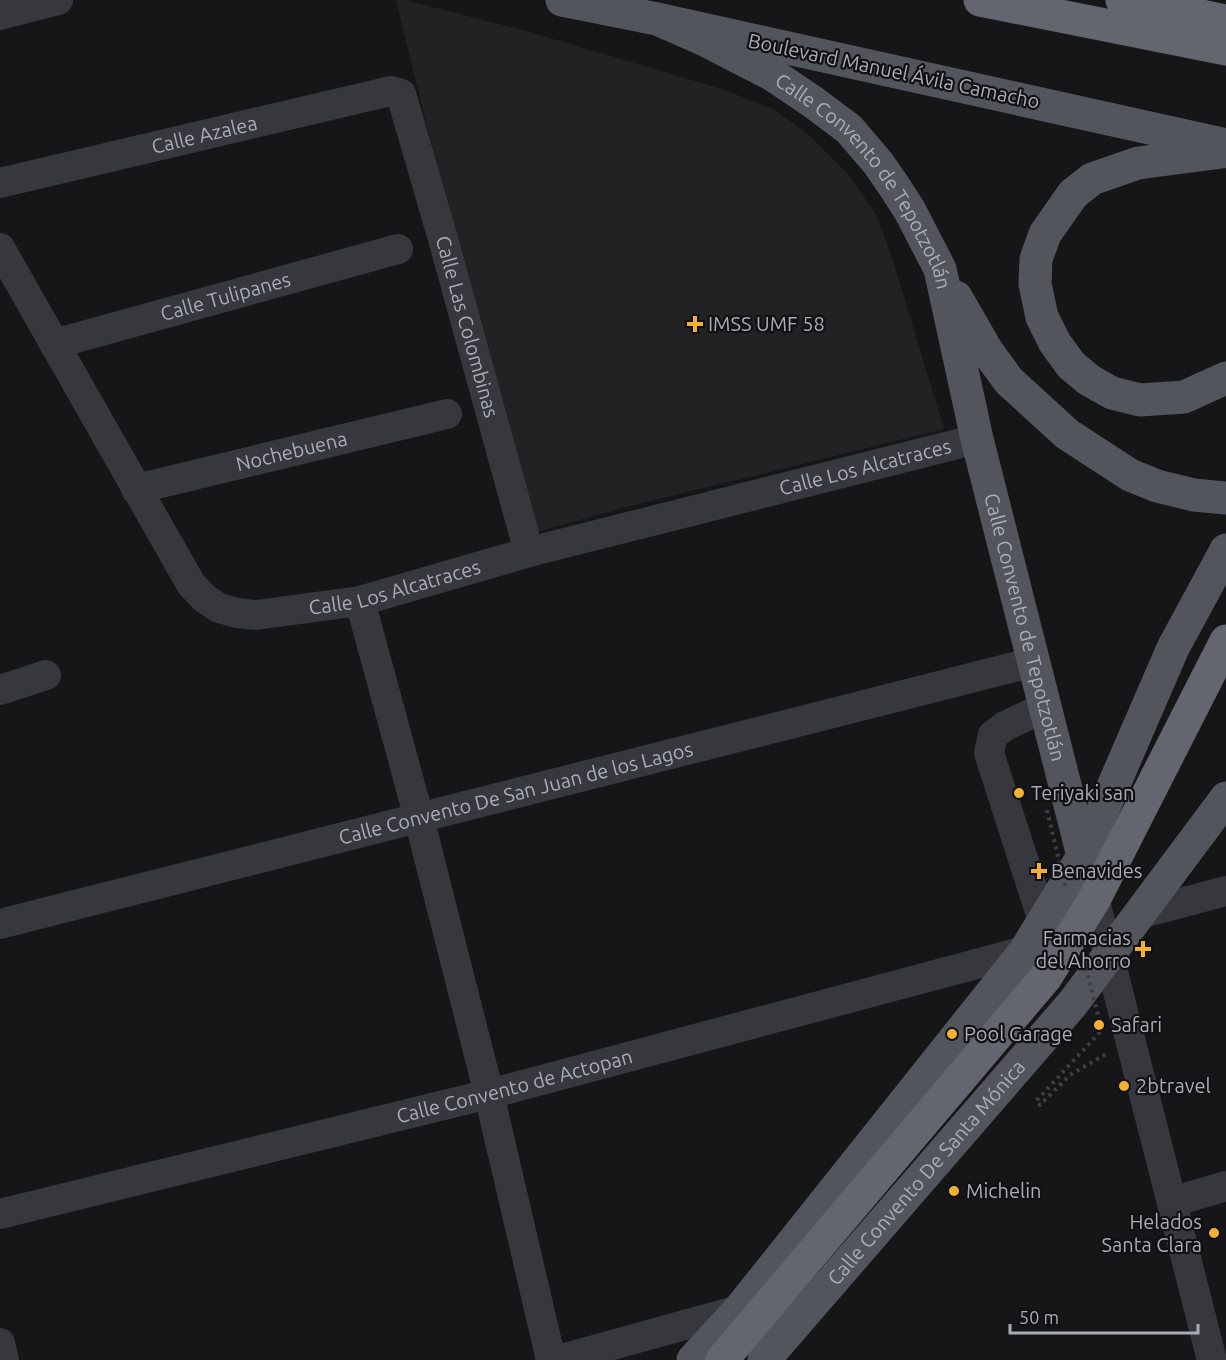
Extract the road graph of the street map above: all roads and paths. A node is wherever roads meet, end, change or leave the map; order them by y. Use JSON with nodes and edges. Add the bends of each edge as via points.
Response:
{"nodes":[{"id":1,"x":58,"y":0,"type":"edge"},
{"id":2,"x":562,"y":0,"type":"edge"},
{"id":3,"x":980,"y":0,"type":"edge"},
{"id":4,"x":1122,"y":0,"type":"edge"},
{"id":5,"x":0,"y":15,"type":"edge"},
{"id":6,"x":657,"y":19,"type":"junction"},
{"id":7,"x":1226,"y":21,"type":"edge"},
{"id":8,"x":1226,"y":49,"type":"edge"},
{"id":9,"x":404,"y":101,"type":"joint"},
{"id":10,"x":1226,"y":145,"type":"edge"},
{"id":11,"x":1226,"y":151,"type":"edge"},
{"id":12,"x":0,"y":183,"type":"edge"},
{"id":13,"x":0,"y":248,"type":"edge"},
{"id":14,"x":398,"y":249,"type":"dead end"},
{"id":15,"x":940,"y":269,"type":"junction"},
{"id":16,"x":54,"y":344,"type":"junction"},
{"id":17,"x":1226,"y":378,"type":"edge"},
{"id":18,"x":447,"y":414,"type":"dead end"},
{"id":19,"x":977,"y":439,"type":"junction"},
{"id":20,"x":136,"y":489,"type":"junction"},
{"id":21,"x":1226,"y":498,"type":"edge"},
{"id":22,"x":1226,"y":550,"type":"edge"},
{"id":23,"x":529,"y":552,"type":"junction"},
{"id":24,"x":360,"y":601,"type":"junction"},
{"id":25,"x":1226,"y":640,"type":"edge"},
{"id":26,"x":1034,"y":662,"type":"junction"},
{"id":27,"x":46,"y":675,"type":"dead end"},
{"id":28,"x":0,"y":690,"type":"edge"},
{"id":29,"x":1045,"y":707,"type":"junction"},
{"id":30,"x":1226,"y":798,"type":"edge"},
{"id":31,"x":1226,"y":817,"type":"edge"},
{"id":32,"x":419,"y":818,"type":"junction"},
{"id":33,"x":1194,"y":841,"type":"junction"},
{"id":34,"x":1083,"y":856,"type":"junction"},
{"id":35,"x":1226,"y":891,"type":"edge"},
{"id":36,"x":1139,"y":914,"type":"junction"},
{"id":37,"x":1043,"y":921,"type":"junction"},
{"id":38,"x":0,"y":924,"type":"edge"},
{"id":39,"x":1024,"y":951,"type":"junction"},
{"id":40,"x":1110,"y":954,"type":"junction"},
{"id":41,"x":1101,"y":1031,"type":"dead end"},
{"id":42,"x":1130,"y":1040,"type":"junction"},
{"id":43,"x":489,"y":1094,"type":"junction"},
{"id":44,"x":1226,"y":1186,"type":"edge"},
{"id":45,"x":1172,"y":1202,"type":"junction"},
{"id":46,"x":0,"y":1214,"type":"edge"},
{"id":47,"x":739,"y":1310,"type":"junction"},
{"id":48,"x":0,"y":1343,"type":"edge"},
{"id":49,"x":4,"y":1360,"type":"edge"},
{"id":50,"x":551,"y":1360,"type":"edge"},
{"id":51,"x":558,"y":1360,"type":"edge"},
{"id":52,"x":693,"y":1360,"type":"edge"},
{"id":53,"x":722,"y":1360,"type":"edge"},
{"id":54,"x":764,"y":1360,"type":"edge"},
{"id":55,"x":1212,"y":1360,"type":"edge"}],
"edges":[{"from":1,"to":5,"type":"street"},
{"from":2,"to":6,"type":"main road","name":"Boulevard Manuel Ávila Camacho"},
{"from":3,"to":8,"type":"highway"},
{"from":4,"to":7,"type":"highway"},
{"from":6,"to":10,"type":"main road","name":"Boulevard Manuel Ávila Camacho"},
{"from":6,"to":15,"type":"main road","name":"Calle Convento de Tepotzotlán","via":[[773,75],[849,129],[894,186]]},
{"from":9,"to":12,"type":"street","name":"Calle Azalea","via":[[401,94],[382,93]]},
{"from":9,"to":23,"type":"street","name":"Calle Las Colombinas"},
{"from":11,"to":17,"type":"main road","via":[[1138,163],[1092,179],[1073,194],[1045,234],[1036,259],[1035,284],[1042,316],[1055,343],[1089,380],[1112,393],[1140,400],[1184,397]]},
{"from":13,"to":16,"type":"street","name":"Calle Los Alcatraces"},
{"from":14,"to":16,"type":"street","name":"Calle Tulipanes"},
{"from":15,"to":19,"type":"main road","name":"Calle Convento de Tepotzotlán"},
{"from":15,"to":21,"type":"main road","via":[[1009,381],[1067,434],[1130,475],[1157,486]]},
{"from":16,"to":20,"type":"street","name":"Calle Los Alcatraces"},
{"from":18,"to":20,"type":"street","name":"Nochebuena"},
{"from":19,"to":23,"type":"street","name":"Calle Los Alcatraces"},
{"from":19,"to":26,"type":"main road","name":"Calle Convento de Tepotzotlán"},
{"from":20,"to":24,"type":"street","name":"Calle Los Alcatraces","via":[[190,584],[219,608],[256,615]]},
{"from":22,"to":34,"type":"main road","via":[[1173,648]]},
{"from":23,"to":24,"type":"street","name":"Calle Los Alcatraces"},
{"from":24,"to":32,"type":"street"},
{"from":25,"to":53,"type":"highway","bridge":true,"via":[[1094,900],[1046,977]]},
{"from":26,"to":29,"type":"main road","name":"Calle Convento de Tepotzotlán"},
{"from":26,"to":32,"type":"street","name":"Calle Convento De San Juan de los Lagos"},
{"from":27,"to":28,"type":"street"},
{"from":29,"to":34,"type":"main road","name":"Calle Convento de Tepotzotlán"},
{"from":29,"to":37,"type":"street","via":[[993,735],[989,753]]},
{"from":30,"to":33,"type":"main road","name":"Calle Convento De Santa Mónica"},
{"from":31,"to":33,"type":"main road","name":"Calle Convento De Santa Mónica"},
{"from":32,"to":38,"type":"street","name":"Calle Convento De San Juan de los Lagos"},
{"from":32,"to":43,"type":"street"},
{"from":33,"to":36,"type":"main road","name":"Calle Convento De Santa Mónica"},
{"from":34,"to":37,"type":"main road"},
{"from":34,"to":40,"type":"street","name":"Calle Convento de Tepotzotlán"},
{"from":35,"to":36,"type":"street"},
{"from":36,"to":40,"type":"main road","name":"Calle Convento De Santa Mónica"},
{"from":37,"to":39,"type":"main road"},
{"from":39,"to":43,"type":"street","name":"Calle Convento de Actopan"},
{"from":39,"to":47,"type":"main road"},
{"from":40,"to":42,"type":"street","name":"Calle Convento de Tepotzotlán"},
{"from":40,"to":54,"type":"main road","name":"Calle Convento De Santa Mónica","via":[[1073,1003]]},
{"from":41,"to":42,"type":"path","via":[[1036,1101],[1040,1105],[1070,1075]]},
{"from":42,"to":45,"type":"street","name":"Calle Convento de Tepotzotlán"},
{"from":43,"to":46,"type":"street","name":"Calle Convento de Actopan"},
{"from":43,"to":50,"type":"street"},
{"from":44,"to":45,"type":"street"},
{"from":45,"to":55,"type":"street","name":"Calle Convento de Tepotzotlán"},
{"from":47,"to":51,"type":"street"},
{"from":47,"to":52,"type":"main road"},
{"from":48,"to":49,"type":"street"}]}
